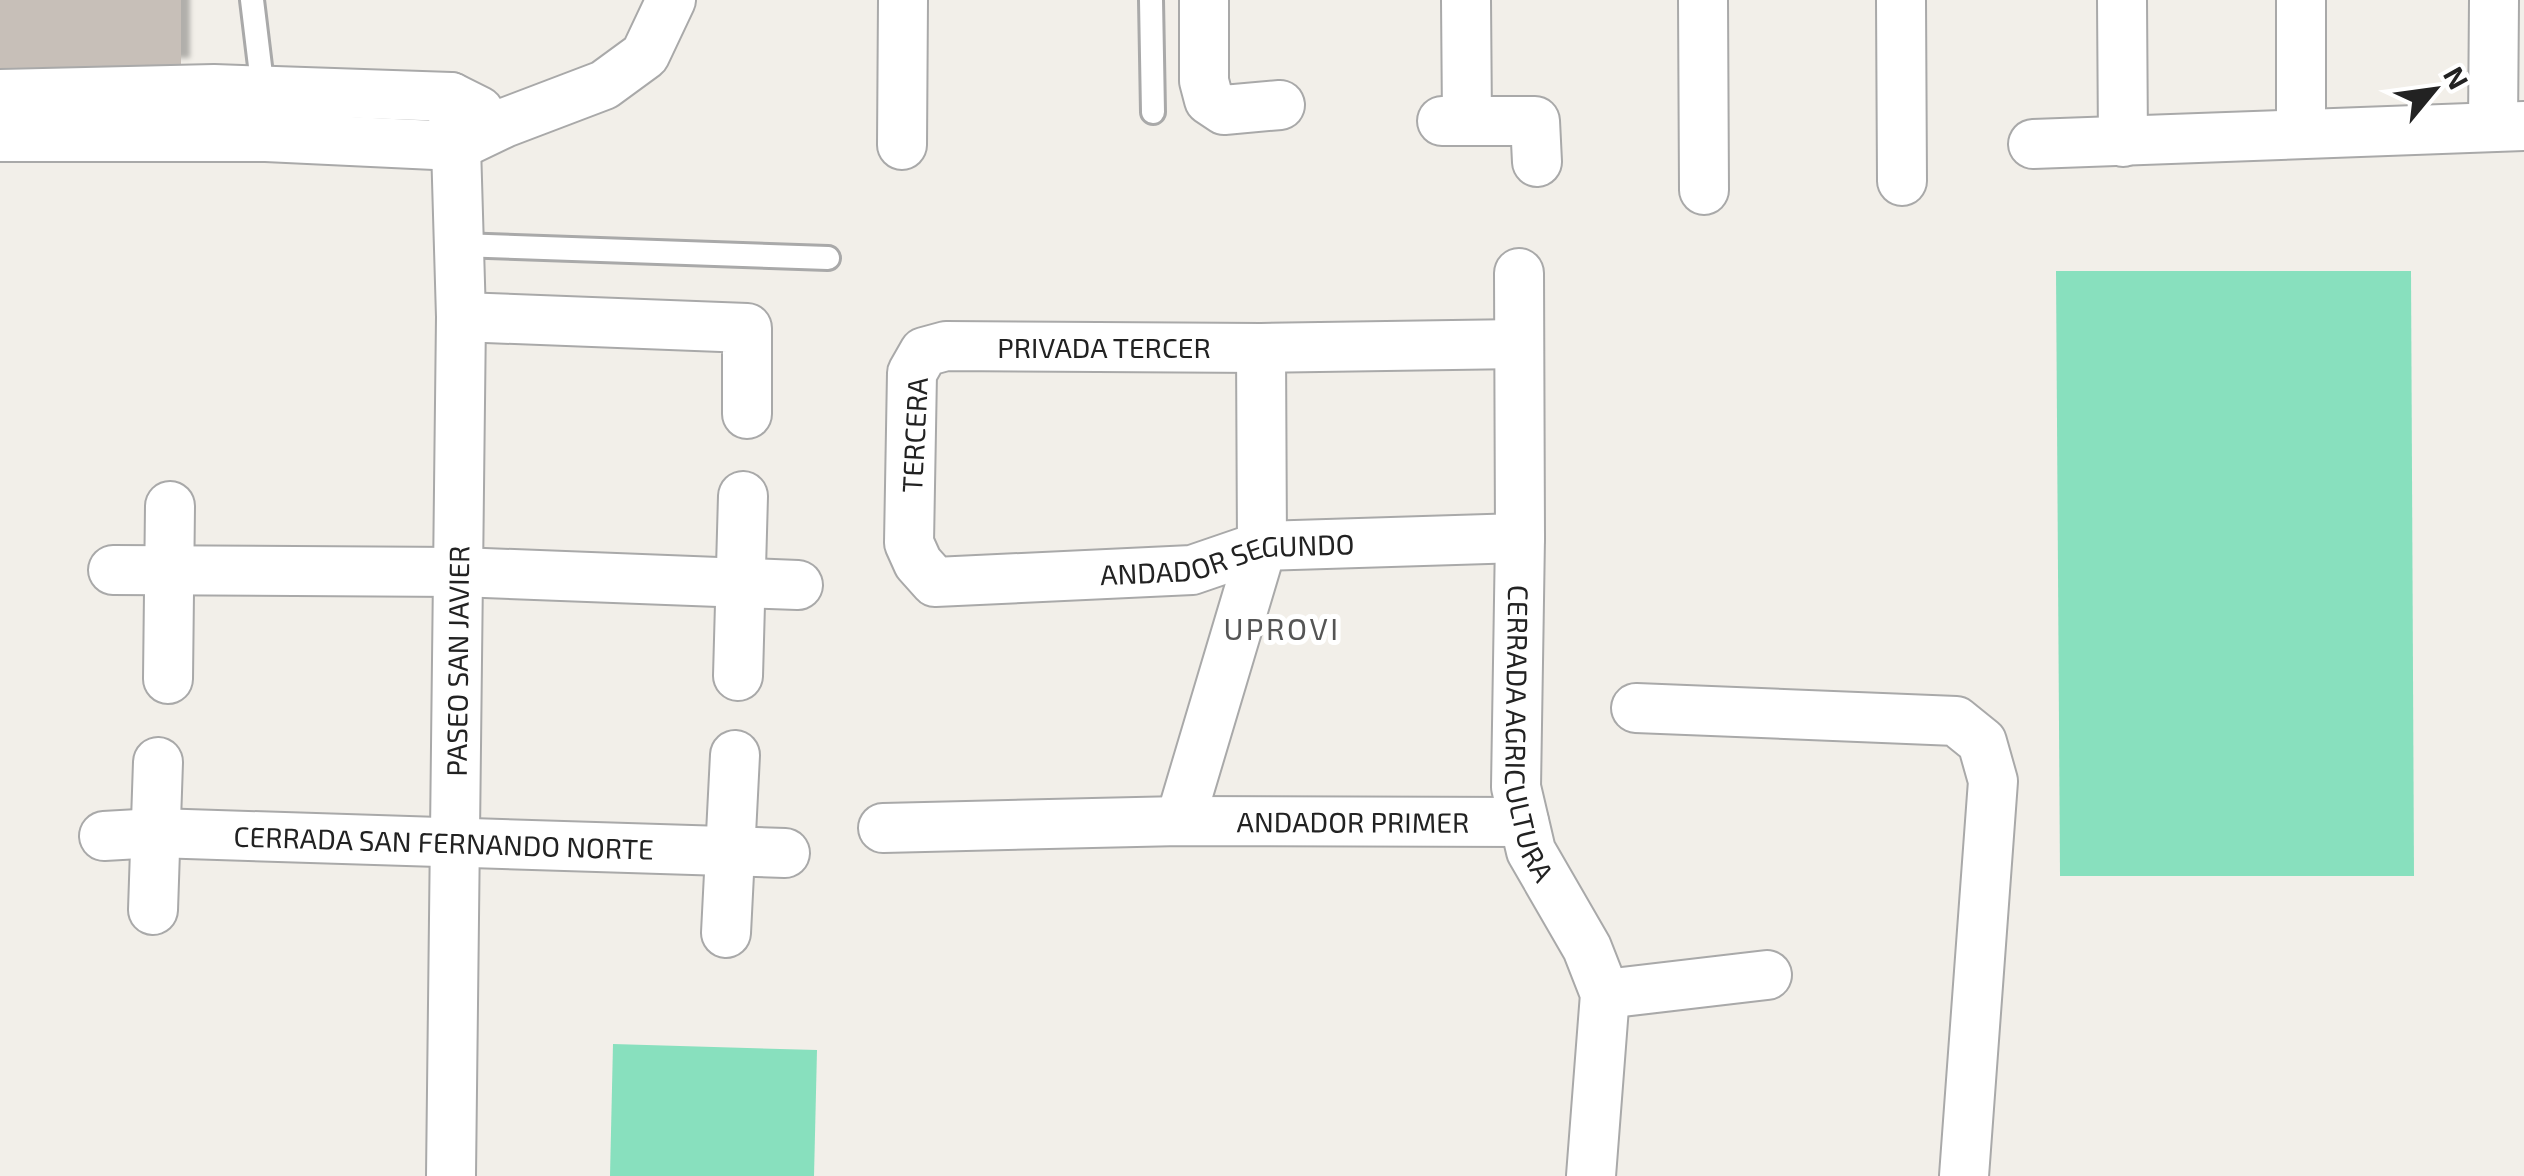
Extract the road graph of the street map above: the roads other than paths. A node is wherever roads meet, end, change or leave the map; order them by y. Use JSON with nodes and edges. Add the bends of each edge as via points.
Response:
{"nodes":[{"id":1,"x":252,"y":0,"type":"edge"},
{"id":2,"x":671,"y":0,"type":"edge"},
{"id":3,"x":902,"y":0,"type":"edge"},
{"id":4,"x":1151,"y":0,"type":"edge"},
{"id":5,"x":1204,"y":0,"type":"edge"},
{"id":6,"x":1466,"y":0,"type":"edge"},
{"id":7,"x":1703,"y":0,"type":"edge"},
{"id":8,"x":1901,"y":0,"type":"edge"},
{"id":9,"x":2122,"y":0,"type":"edge"},
{"id":10,"x":2301,"y":0,"type":"edge"},
{"id":11,"x":2494,"y":0,"type":"edge"},
{"id":12,"x":156,"y":90,"type":"junction"},
{"id":13,"x":263,"y":91,"type":"junction"},
{"id":14,"x":0,"y":94,"type":"edge"},
{"id":15,"x":451,"y":97,"type":"junction"},
{"id":16,"x":1280,"y":105,"type":"dead end"},
{"id":17,"x":1152,"y":112,"type":"dead end"},
{"id":18,"x":504,"y":123,"type":"junction"},
{"id":19,"x":2508,"y":126,"type":"edge"},
{"id":20,"x":2301,"y":133,"type":"junction"},
{"id":21,"x":0,"y":137,"type":"edge"},
{"id":22,"x":159,"y":137,"type":"junction"},
{"id":23,"x":2123,"y":142,"type":"junction"},
{"id":24,"x":2033,"y":144,"type":"dead end"},
{"id":25,"x":456,"y":146,"type":"junction"},
{"id":26,"x":902,"y":146,"type":"dead end"},
{"id":27,"x":1537,"y":162,"type":"dead end"},
{"id":28,"x":1902,"y":181,"type":"dead end"},
{"id":29,"x":1704,"y":190,"type":"dead end"},
{"id":30,"x":459,"y":245,"type":"junction"},
{"id":31,"x":828,"y":258,"type":"dead end"},
{"id":32,"x":1518,"y":274,"type":"dead end"},
{"id":33,"x":461,"y":317,"type":"junction"},
{"id":34,"x":1518,"y":344,"type":"junction"},
{"id":35,"x":946,"y":346,"type":"joint"},
{"id":36,"x":1261,"y":348,"type":"junction"},
{"id":37,"x":747,"y":414,"type":"dead end"},
{"id":38,"x":743,"y":496,"type":"dead end"},
{"id":39,"x":170,"y":506,"type":"dead end"},
{"id":40,"x":1520,"y":538,"type":"junction"},
{"id":41,"x":1262,"y":546,"type":"junction"},
{"id":42,"x":170,"y":568,"type":"junction"},
{"id":43,"x":112,"y":570,"type":"dead end"},
{"id":44,"x":459,"y":572,"type":"junction"},
{"id":45,"x":743,"y":582,"type":"junction"},
{"id":46,"x":935,"y":582,"type":"joint"},
{"id":47,"x":798,"y":585,"type":"dead end"},
{"id":48,"x":738,"y":676,"type":"dead end"},
{"id":49,"x":168,"y":679,"type":"dead end"},
{"id":50,"x":1636,"y":708,"type":"dead end"},
{"id":51,"x":735,"y":755,"type":"dead end"},
{"id":52,"x":158,"y":762,"type":"dead end"},
{"id":53,"x":1180,"y":821,"type":"junction"},
{"id":54,"x":1524,"y":822,"type":"junction"},
{"id":55,"x":883,"y":828,"type":"dead end"},
{"id":56,"x":156,"y":833,"type":"junction"},
{"id":57,"x":104,"y":836,"type":"dead end"},
{"id":58,"x":455,"y":842,"type":"junction"},
{"id":59,"x":730,"y":852,"type":"junction"},
{"id":60,"x":785,"y":853,"type":"dead end"},
{"id":61,"x":154,"y":910,"type":"dead end"},
{"id":62,"x":726,"y":933,"type":"dead end"},
{"id":63,"x":1767,"y":975,"type":"dead end"},
{"id":64,"x":1605,"y":994,"type":"junction"},
{"id":65,"x":450,"y":1176,"type":"edge"},
{"id":66,"x":1592,"y":1176,"type":"edge"},
{"id":67,"x":1964,"y":1176,"type":"edge"}],
"edges":[{"from":1,"to":13,"type":"lane"},
{"from":2,"to":18,"type":"street","via":[[645,55],[604,86]]},
{"from":3,"to":26,"type":"street"},
{"from":4,"to":17,"type":"lane"},
{"from":5,"to":16,"type":"street","via":[[1209,100],[1224,110]]},
{"from":6,"to":27,"type":"street","via":[[1455,121],[1535,121]]},
{"from":7,"to":29,"type":"street"},
{"from":8,"to":28,"type":"street"},
{"from":9,"to":23,"type":"street"},
{"from":10,"to":20,"type":"street"},
{"from":11,"to":19,"type":"street"},
{"from":12,"to":13,"type":"street"},
{"from":12,"to":14,"type":"street"},
{"from":12,"to":22,"type":"street"},
{"from":13,"to":15,"type":"street"},
{"from":15,"to":18,"type":"street"},
{"from":15,"to":25,"type":"street","name":"PASEO SAN JAVIER"},
{"from":18,"to":25,"type":"street"},
{"from":19,"to":20,"type":"street"},
{"from":20,"to":23,"type":"street"},
{"from":21,"to":22,"type":"street"},
{"from":22,"to":25,"type":"street"},
{"from":23,"to":24,"type":"street"},
{"from":25,"to":30,"type":"street","name":"PASEO SAN JAVIER"},
{"from":30,"to":31,"type":"lane"},
{"from":30,"to":33,"type":"street","name":"PASEO SAN JAVIER"},
{"from":32,"to":34,"type":"street","name":"CERRADA AGRICULTURA"},
{"from":33,"to":37,"type":"street","via":[[748,328]]},
{"from":33,"to":44,"type":"street","name":"PASEO SAN JAVIER"},
{"from":34,"to":36,"type":"street","name":"PRIVADA TERCER"},
{"from":34,"to":40,"type":"street","name":"CERRADA AGRICULTURA"},
{"from":35,"to":36,"type":"street","name":"PRIVADA TERCER"},
{"from":35,"to":46,"type":"street","name":"TERCERA","via":[[924,352],[912,373],[909,542]]},
{"from":36,"to":41,"type":"street"},
{"from":38,"to":45,"type":"street"},
{"from":39,"to":42,"type":"street"},
{"from":40,"to":41,"type":"street","name":"ANDADOR SEGUNDO"},
{"from":40,"to":54,"type":"street","name":"CERRADA AGRICULTURA","via":[[1516,787]]},
{"from":41,"to":46,"type":"street","name":"ANDADOR SEGUNDO","via":[[1192,570]]},
{"from":41,"to":53,"type":"street"},
{"from":42,"to":43,"type":"street"},
{"from":42,"to":44,"type":"street"},
{"from":42,"to":49,"type":"street"},
{"from":44,"to":45,"type":"street"},
{"from":44,"to":58,"type":"street","name":"PASEO SAN JAVIER"},
{"from":45,"to":47,"type":"street"},
{"from":45,"to":48,"type":"street"},
{"from":50,"to":67,"type":"street","via":[[1956,721],[1982,742],[1993,781]]},
{"from":51,"to":59,"type":"street"},
{"from":52,"to":56,"type":"street"},
{"from":53,"to":54,"type":"street","name":"ANDADOR PRIMER"},
{"from":53,"to":55,"type":"street","name":"ANDADOR PRIMER"},
{"from":54,"to":64,"type":"street","name":"CERRADA AGRICULTURA","via":[[1531,851],[1587,948]]},
{"from":56,"to":57,"type":"street","name":"CERRADA SAN FERNANDO NORTE"},
{"from":56,"to":58,"type":"street","name":"CERRADA SAN FERNANDO NORTE"},
{"from":56,"to":61,"type":"street"},
{"from":58,"to":59,"type":"street","name":"CERRADA SAN FERNANDO NORTE"},
{"from":58,"to":65,"type":"street","name":"PASEO SAN JAVIER"},
{"from":59,"to":60,"type":"street","name":"CERRADA SAN FERNANDO NORTE"},
{"from":59,"to":62,"type":"street"},
{"from":63,"to":64,"type":"street"},
{"from":64,"to":66,"type":"street","name":"CERRADA AGRICULTURA"}]}
